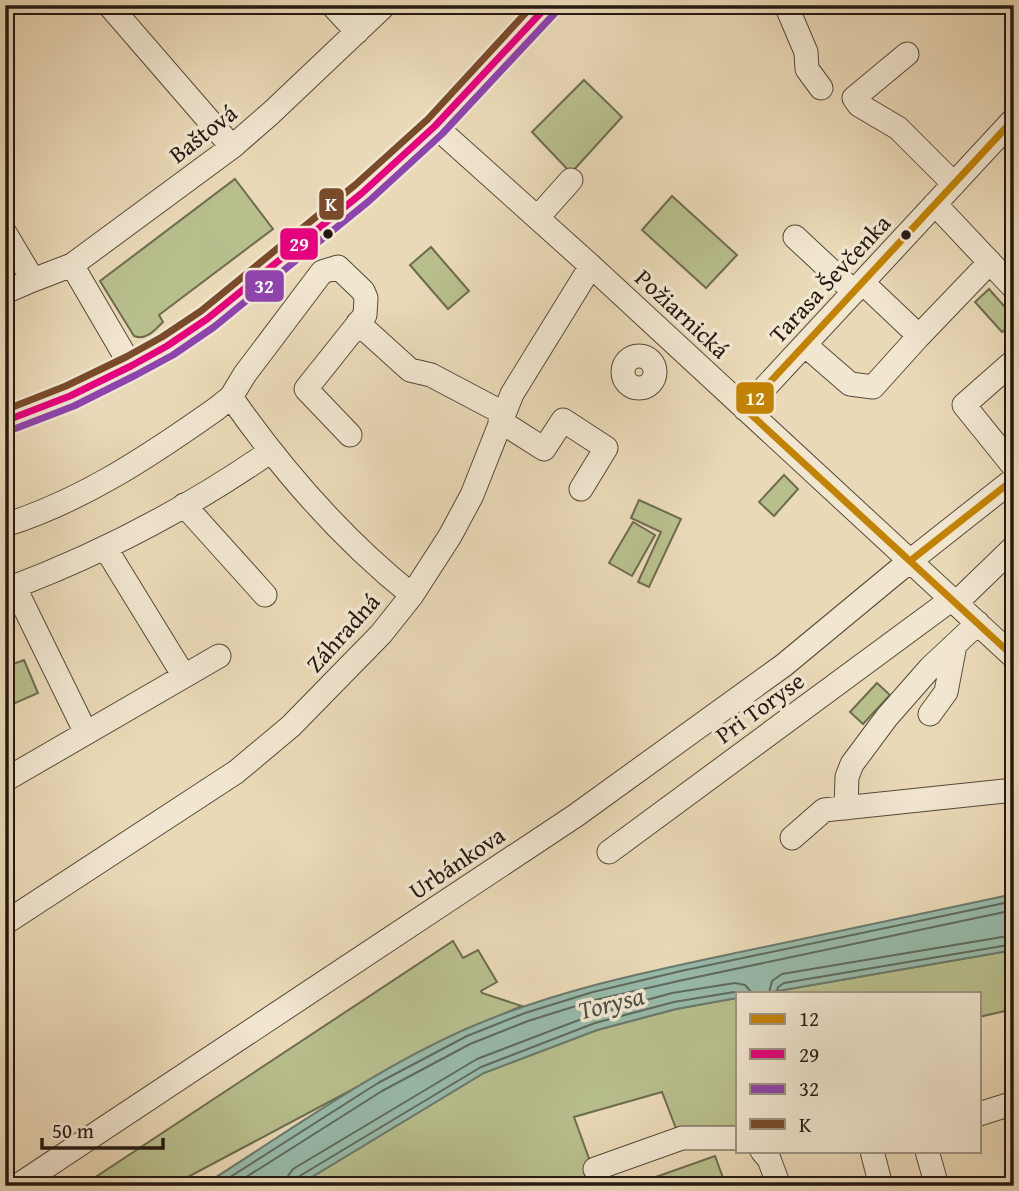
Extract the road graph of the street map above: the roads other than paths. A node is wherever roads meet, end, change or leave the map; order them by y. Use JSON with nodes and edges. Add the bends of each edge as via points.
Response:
{"nodes":[{"id":1,"x":109,"y":5,"type":"edge"},
{"id":2,"x":332,"y":5,"type":"edge"},
{"id":3,"x":385,"y":5,"type":"edge"},
{"id":4,"x":548,"y":5,"type":"edge"},
{"id":5,"x":786,"y":5,"type":"edge"},
{"id":6,"x":357,"y":32,"type":"junction"},
{"id":7,"x":907,"y":54,"type":"dead end"},
{"id":8,"x":821,"y":88,"type":"dead end"},
{"id":9,"x":1014,"y":119,"type":"edge"},
{"id":10,"x":435,"y":126,"type":"junction"},
{"id":11,"x":232,"y":147,"type":"junction"},
{"id":12,"x":572,"y":180,"type":"dead end"},
{"id":13,"x":954,"y":184,"type":"junction"},
{"id":14,"x":935,"y":204,"type":"junction"},
{"id":15,"x":538,"y":217,"type":"junction"},
{"id":16,"x":5,"y":233,"type":"edge"},
{"id":17,"x":794,"y":237,"type":"dead end"},
{"id":18,"x":990,"y":262,"type":"junction"},
{"id":19,"x":72,"y":265,"type":"junction"},
{"id":20,"x":592,"y":266,"type":"junction"},
{"id":21,"x":33,"y":280,"type":"junction"},
{"id":22,"x":858,"y":287,"type":"junction"},
{"id":23,"x":1014,"y":288,"type":"edge"},
{"id":24,"x":5,"y":292,"type":"edge"},
{"id":25,"x":358,"y":323,"type":"junction"},
{"id":26,"x":919,"y":336,"type":"junction"},
{"id":27,"x":668,"y":337,"type":"junction"},
{"id":28,"x":805,"y":345,"type":"junction"},
{"id":29,"x":649,"y":360,"type":"dead end"},
{"id":30,"x":1014,"y":361,"type":"edge"},
{"id":31,"x":131,"y":366,"type":"junction"},
{"id":32,"x":231,"y":397,"type":"junction"},
{"id":33,"x":745,"y":409,"type":"junction"},
{"id":34,"x":501,"y":417,"type":"junction"},
{"id":35,"x":5,"y":421,"type":"edge"},
{"id":36,"x":350,"y":435,"type":"dead end"},
{"id":37,"x":271,"y":451,"type":"junction"},
{"id":38,"x":1014,"y":467,"type":"edge"},
{"id":39,"x":1014,"y":479,"type":"edge"},
{"id":40,"x":580,"y":489,"type":"dead end"},
{"id":41,"x":184,"y":505,"type":"junction"},
{"id":42,"x":5,"y":525,"type":"edge"},
{"id":43,"x":1014,"y":547,"type":"edge"},
{"id":44,"x":106,"y":549,"type":"junction"},
{"id":45,"x":910,"y":561,"type":"junction"},
{"id":46,"x":10,"y":588,"type":"edge"},
{"id":47,"x":265,"y":595,"type":"dead end"},
{"id":48,"x":412,"y":595,"type":"junction"},
{"id":49,"x":950,"y":603,"type":"junction"},
{"id":50,"x":967,"y":634,"type":"junction"},
{"id":51,"x":219,"y":656,"type":"dead end"},
{"id":52,"x":1014,"y":657,"type":"edge"},
{"id":53,"x":184,"y":676,"type":"junction"},
{"id":54,"x":930,"y":714,"type":"dead end"},
{"id":55,"x":86,"y":733,"type":"junction"},
{"id":56,"x":5,"y":780,"type":"edge"},
{"id":57,"x":1014,"y":790,"type":"edge"},
{"id":58,"x":846,"y":808,"type":"junction"},
{"id":59,"x":792,"y":838,"type":"dead end"},
{"id":60,"x":609,"y":852,"type":"dead end"},
{"id":61,"x":6,"y":920,"type":"edge"},
{"id":62,"x":1014,"y":1103,"type":"edge"},
{"id":63,"x":981,"y":1113,"type":"edge"},
{"id":64,"x":736,"y":1138,"type":"edge"},
{"id":65,"x":763,"y":1152,"type":"edge"},
{"id":66,"x":872,"y":1152,"type":"edge"},
{"id":67,"x":927,"y":1152,"type":"edge"},
{"id":68,"x":595,"y":1169,"type":"dead end"},
{"id":69,"x":17,"y":1186,"type":"edge"},
{"id":70,"x":779,"y":1186,"type":"edge"},
{"id":71,"x":881,"y":1186,"type":"edge"},
{"id":72,"x":937,"y":1186,"type":"edge"}],
"edges":[{"from":1,"to":11,"type":"street"},
{"from":2,"to":6,"type":"street"},
{"from":3,"to":6,"type":"street","name":"Baštová"},
{"from":4,"to":10,"type":"street"},
{"from":5,"to":8,"type":"street","via":[[806,51],[807,69]]},
{"from":6,"to":11,"type":"street","name":"Baštová"},
{"from":7,"to":13,"type":"street","via":[[854,98],[898,128]]},
{"from":9,"to":13,"type":"street","name":"Tarasa Ševčenka"},
{"from":10,"to":15,"type":"street","name":"Požiarnická"},
{"from":10,"to":31,"type":"street","via":[[230,301]]},
{"from":11,"to":19,"type":"street","name":"Baštová"},
{"from":12,"to":15,"type":"street"},
{"from":13,"to":14,"type":"street","name":"Tarasa Ševčenka"},
{"from":14,"to":18,"type":"street"},
{"from":14,"to":22,"type":"street","name":"Tarasa Ševčenka"},
{"from":15,"to":20,"type":"street","name":"Požiarnická"},
{"from":16,"to":21,"type":"street"},
{"from":17,"to":22,"type":"street"},
{"from":18,"to":23,"type":"street"},
{"from":18,"to":26,"type":"street"},
{"from":19,"to":21,"type":"street","name":"Baštová"},
{"from":19,"to":31,"type":"street"},
{"from":20,"to":27,"type":"street","name":"Požiarnická"},
{"from":20,"to":34,"type":"street","name":"Záhradná"},
{"from":21,"to":24,"type":"street"},
{"from":22,"to":26,"type":"street"},
{"from":22,"to":28,"type":"street","name":"Tarasa Ševčenka"},
{"from":25,"to":32,"type":"street","via":[[365,315],[363,291],[338,267],[322,272]]},
{"from":25,"to":34,"type":"street","via":[[410,370],[431,374]]},
{"from":25,"to":36,"type":"street","via":[[306,389]]},
{"from":26,"to":28,"type":"street","via":[[873,387],[850,384]]},
{"from":27,"to":29,"type":"street"},
{"from":27,"to":33,"type":"street","name":"Požiarnická"},
{"from":28,"to":33,"type":"street","name":"Tarasa Ševčenka"},
{"from":30,"to":38,"type":"street","via":[[964,405]]},
{"from":31,"to":35,"type":"street"},
{"from":32,"to":37,"type":"street"},
{"from":32,"to":42,"type":"street","via":[[115,475]]},
{"from":33,"to":45,"type":"street","name":"Požiarnická"},
{"from":34,"to":40,"type":"street","via":[[544,449],[563,420],[606,448]]},
{"from":34,"to":48,"type":"street","name":"Záhradná","via":[[472,495]]},
{"from":37,"to":41,"type":"street"},
{"from":37,"to":48,"type":"street","via":[[351,541]]},
{"from":39,"to":45,"type":"street","name":"Urbánkova"},
{"from":41,"to":44,"type":"street"},
{"from":41,"to":47,"type":"street"},
{"from":43,"to":49,"type":"street","name":"Pri Toryse"},
{"from":44,"to":46,"type":"street"},
{"from":44,"to":53,"type":"street"},
{"from":45,"to":49,"type":"street","name":"Požiarnická"},
{"from":45,"to":69,"type":"street","name":"Urbánkova","via":[[784,664],[575,816]]},
{"from":46,"to":55,"type":"street"},
{"from":48,"to":61,"type":"street","name":"Záhradná","via":[[332,686],[236,772]]},
{"from":49,"to":50,"type":"street","name":"Požiarnická"},
{"from":49,"to":60,"type":"street","name":"Pri Toryse"},
{"from":50,"to":52,"type":"street","name":"Požiarnická"},
{"from":50,"to":54,"type":"street","via":[[946,692]]},
{"from":50,"to":58,"type":"street","via":[[930,668],[852,764]]},
{"from":51,"to":53,"type":"street"},
{"from":53,"to":55,"type":"street"},
{"from":55,"to":56,"type":"street"},
{"from":57,"to":58,"type":"street"},
{"from":58,"to":59,"type":"street","via":[[824,810]]},
{"from":62,"to":63,"type":"street"},
{"from":64,"to":68,"type":"street","via":[[682,1138]]},
{"from":65,"to":70,"type":"street"},
{"from":66,"to":71,"type":"street"},
{"from":67,"to":72,"type":"street"}]}
